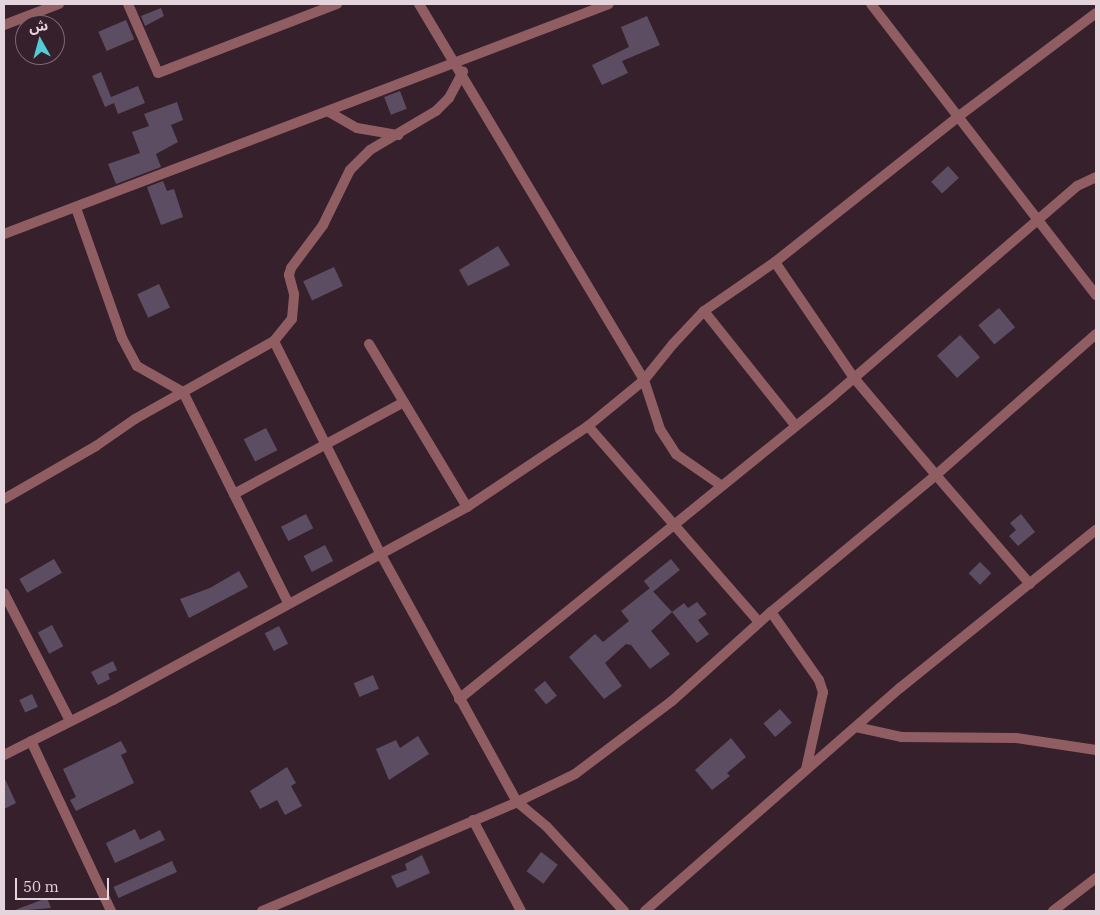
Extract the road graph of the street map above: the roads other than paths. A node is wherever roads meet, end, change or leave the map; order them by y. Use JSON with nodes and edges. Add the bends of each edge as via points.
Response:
{"nodes":[{"id":1,"x":59,"y":4,"type":"edge"},
{"id":2,"x":128,"y":4,"type":"edge"},
{"id":3,"x":337,"y":4,"type":"edge"},
{"id":4,"x":419,"y":4,"type":"edge"},
{"id":5,"x":609,"y":4,"type":"edge"},
{"id":6,"x":871,"y":4,"type":"edge"},
{"id":7,"x":1096,"y":13,"type":"edge"},
{"id":8,"x":4,"y":25,"type":"edge"},
{"id":9,"x":456,"y":61,"type":"junction"},
{"id":10,"x":463,"y":72,"type":"junction"},
{"id":11,"x":329,"y":112,"type":"junction"},
{"id":12,"x":959,"y":116,"type":"junction"},
{"id":13,"x":398,"y":135,"type":"junction"},
{"id":14,"x":1096,"y":177,"type":"edge"},
{"id":15,"x":76,"y":208,"type":"junction"},
{"id":16,"x":1038,"y":223,"type":"junction"},
{"id":17,"x":4,"y":234,"type":"edge"},
{"id":18,"x":774,"y":262,"type":"junction"},
{"id":19,"x":1096,"y":296,"type":"edge"},
{"id":20,"x":704,"y":311,"type":"junction"},
{"id":21,"x":1096,"y":334,"type":"edge"},
{"id":22,"x":274,"y":341,"type":"junction"},
{"id":23,"x":369,"y":344,"type":"dead end"},
{"id":24,"x":854,"y":378,"type":"junction"},
{"id":25,"x":644,"y":380,"type":"junction"},
{"id":26,"x":183,"y":392,"type":"junction"},
{"id":27,"x":404,"y":402,"type":"junction"},
{"id":28,"x":795,"y":425,"type":"junction"},
{"id":29,"x":588,"y":426,"type":"junction"},
{"id":30,"x":325,"y":446,"type":"junction"},
{"id":31,"x":936,"y":475,"type":"junction"},
{"id":32,"x":722,"y":486,"type":"junction"},
{"id":33,"x":234,"y":494,"type":"junction"},
{"id":34,"x":4,"y":499,"type":"edge"},
{"id":35,"x":467,"y":507,"type":"junction"},
{"id":36,"x":673,"y":526,"type":"junction"},
{"id":37,"x":1096,"y":530,"type":"edge"},
{"id":38,"x":380,"y":553,"type":"junction"},
{"id":39,"x":1030,"y":584,"type":"junction"},
{"id":40,"x":4,"y":593,"type":"edge"},
{"id":41,"x":288,"y":603,"type":"junction"},
{"id":42,"x":771,"y":612,"type":"junction"},
{"id":43,"x":759,"y":622,"type":"junction"},
{"id":44,"x":459,"y":699,"type":"junction"},
{"id":45,"x":70,"y":721,"type":"junction"},
{"id":46,"x":856,"y":727,"type":"junction"},
{"id":47,"x":30,"y":741,"type":"junction"},
{"id":48,"x":1096,"y":750,"type":"edge"},
{"id":49,"x":4,"y":755,"type":"edge"},
{"id":50,"x":806,"y":769,"type":"junction"},
{"id":51,"x":517,"y":802,"type":"junction"},
{"id":52,"x":473,"y":820,"type":"junction"},
{"id":53,"x":1096,"y":878,"type":"edge"},
{"id":54,"x":112,"y":911,"type":"edge"},
{"id":55,"x":263,"y":911,"type":"edge"},
{"id":56,"x":521,"y":911,"type":"edge"},
{"id":57,"x":624,"y":911,"type":"edge"},
{"id":58,"x":645,"y":911,"type":"edge"},
{"id":59,"x":1053,"y":911,"type":"edge"}],
"edges":[{"from":1,"to":8,"type":"street"},
{"from":2,"to":3,"type":"street","via":[[158,73]]},
{"from":4,"to":9,"type":"street"},
{"from":5,"to":9,"type":"street"},
{"from":6,"to":12,"type":"street"},
{"from":7,"to":12,"type":"street"},
{"from":9,"to":10,"type":"street"},
{"from":9,"to":11,"type":"street"},
{"from":10,"to":13,"type":"street","via":[[436,111]]},
{"from":10,"to":25,"type":"street"},
{"from":11,"to":13,"type":"street","via":[[357,128]]},
{"from":11,"to":15,"type":"street"},
{"from":12,"to":16,"type":"street"},
{"from":12,"to":18,"type":"street"},
{"from":13,"to":22,"type":"street","via":[[370,150],[350,170],[323,225],[290,268],[294,294],[292,319]]},
{"from":14,"to":16,"type":"street","via":[[1077,186]]},
{"from":15,"to":17,"type":"street"},
{"from":15,"to":26,"type":"street","via":[[122,338],[137,366]]},
{"from":16,"to":19,"type":"street"},
{"from":16,"to":24,"type":"street"},
{"from":18,"to":20,"type":"street"},
{"from":18,"to":24,"type":"street"},
{"from":20,"to":25,"type":"street"},
{"from":20,"to":28,"type":"street"},
{"from":21,"to":31,"type":"street"},
{"from":22,"to":26,"type":"street"},
{"from":22,"to":30,"type":"street"},
{"from":23,"to":27,"type":"street"},
{"from":24,"to":28,"type":"street"},
{"from":24,"to":31,"type":"street"},
{"from":25,"to":29,"type":"street"},
{"from":25,"to":32,"type":"street","via":[[666,442],[676,454]]},
{"from":26,"to":33,"type":"street"},
{"from":26,"to":34,"type":"street"},
{"from":27,"to":30,"type":"street"},
{"from":27,"to":35,"type":"street"},
{"from":28,"to":32,"type":"street"},
{"from":29,"to":35,"type":"street"},
{"from":29,"to":36,"type":"street"},
{"from":30,"to":33,"type":"street"},
{"from":30,"to":38,"type":"street"},
{"from":31,"to":39,"type":"street"},
{"from":31,"to":42,"type":"street"},
{"from":32,"to":36,"type":"street"},
{"from":33,"to":41,"type":"street"},
{"from":35,"to":38,"type":"street"},
{"from":36,"to":43,"type":"street"},
{"from":36,"to":44,"type":"street"},
{"from":37,"to":39,"type":"street"},
{"from":38,"to":41,"type":"street"},
{"from":38,"to":44,"type":"street"},
{"from":39,"to":46,"type":"street"},
{"from":40,"to":45,"type":"street"},
{"from":41,"to":45,"type":"street"},
{"from":42,"to":43,"type":"street"},
{"from":42,"to":50,"type":"street","via":[[819,680],[823,692]]},
{"from":43,"to":51,"type":"street","via":[[672,701],[604,753],[575,774]]},
{"from":44,"to":51,"type":"street"},
{"from":45,"to":47,"type":"street"},
{"from":46,"to":48,"type":"street","via":[[901,737],[1016,738]]},
{"from":46,"to":50,"type":"street"},
{"from":47,"to":49,"type":"street"},
{"from":47,"to":54,"type":"street"},
{"from":50,"to":58,"type":"street"},
{"from":51,"to":52,"type":"street"},
{"from":51,"to":57,"type":"street","via":[[546,826]]},
{"from":52,"to":55,"type":"street"},
{"from":52,"to":56,"type":"street"},
{"from":53,"to":59,"type":"street"}]}
